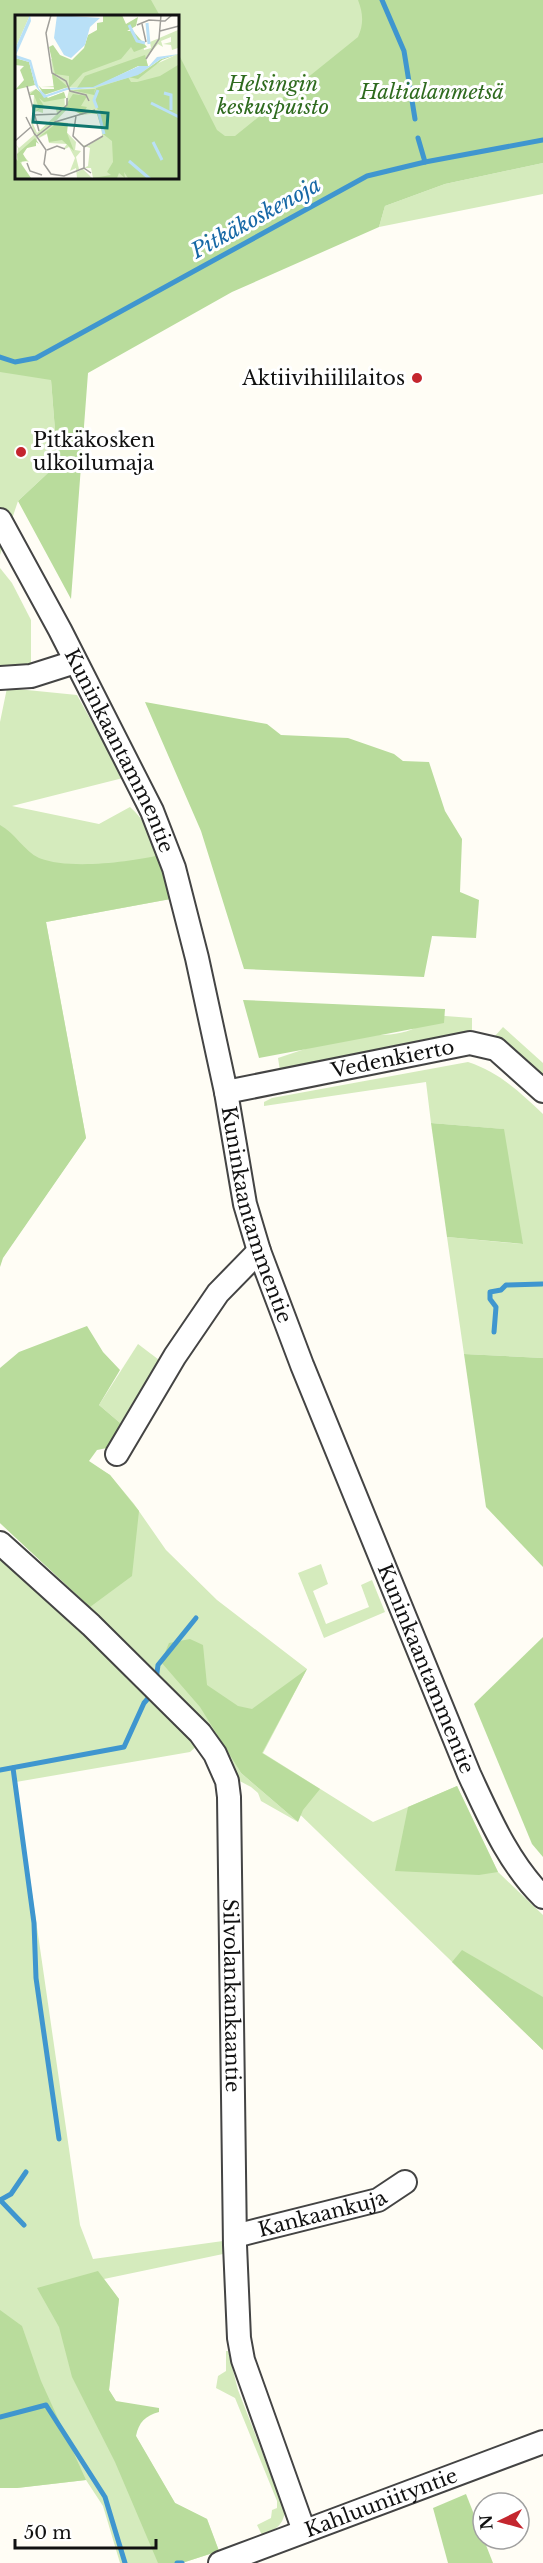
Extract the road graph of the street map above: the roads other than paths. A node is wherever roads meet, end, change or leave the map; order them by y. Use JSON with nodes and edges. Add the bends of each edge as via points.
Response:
{"nodes":[{"id":1,"x":0,"y":520,"type":"edge"},
{"id":2,"x":75,"y":662,"type":"junction"},
{"id":3,"x":0,"y":678,"type":"edge"},
{"id":4,"x":543,"y":1091,"type":"edge"},
{"id":5,"x":226,"y":1092,"type":"junction"},
{"id":6,"x":259,"y":1251,"type":"junction"},
{"id":7,"x":118,"y":1460,"type":"dead end"},
{"id":8,"x":0,"y":1543,"type":"edge"},
{"id":9,"x":543,"y":1897,"type":"edge"},
{"id":10,"x":405,"y":2182,"type":"dead end"},
{"id":11,"x":235,"y":2236,"type":"junction"},
{"id":12,"x":543,"y":2442,"type":"edge"},
{"id":13,"x":304,"y":2531,"type":"junction"},
{"id":14,"x":220,"y":2563,"type":"edge"}],
"edges":[{"from":1,"to":2,"type":"street","name":"Kuninkaantammentie"},
{"from":2,"to":3,"type":"street","via":[[31,676]]},
{"from":2,"to":5,"type":"street","name":"Kuninkaantammentie","via":[[152,811],[174,868]]},
{"from":4,"to":5,"type":"street","name":"Vedenkierto","via":[[496,1049],[470,1043]]},
{"from":5,"to":6,"type":"street","name":"Kuninkaantammentie","via":[[245,1204]]},
{"from":6,"to":7,"type":"street","via":[[218,1293],[175,1356]]},
{"from":6,"to":9,"type":"street","name":"Kuninkaantammentie","via":[[469,1774],[507,1849]]},
{"from":8,"to":11,"type":"street","name":"Silvolankankaantie","via":[[91,1625],[200,1733],[227,1781]]},
{"from":10,"to":11,"type":"street","name":"Kankaankuja","via":[[378,2200]]},
{"from":11,"to":13,"type":"street","name":"Silvolankankaantie","via":[[243,2360]]},
{"from":12,"to":13,"type":"street","name":"Kahluuniityntie"},
{"from":13,"to":14,"type":"street","name":"Kahluuniityntie"}]}
